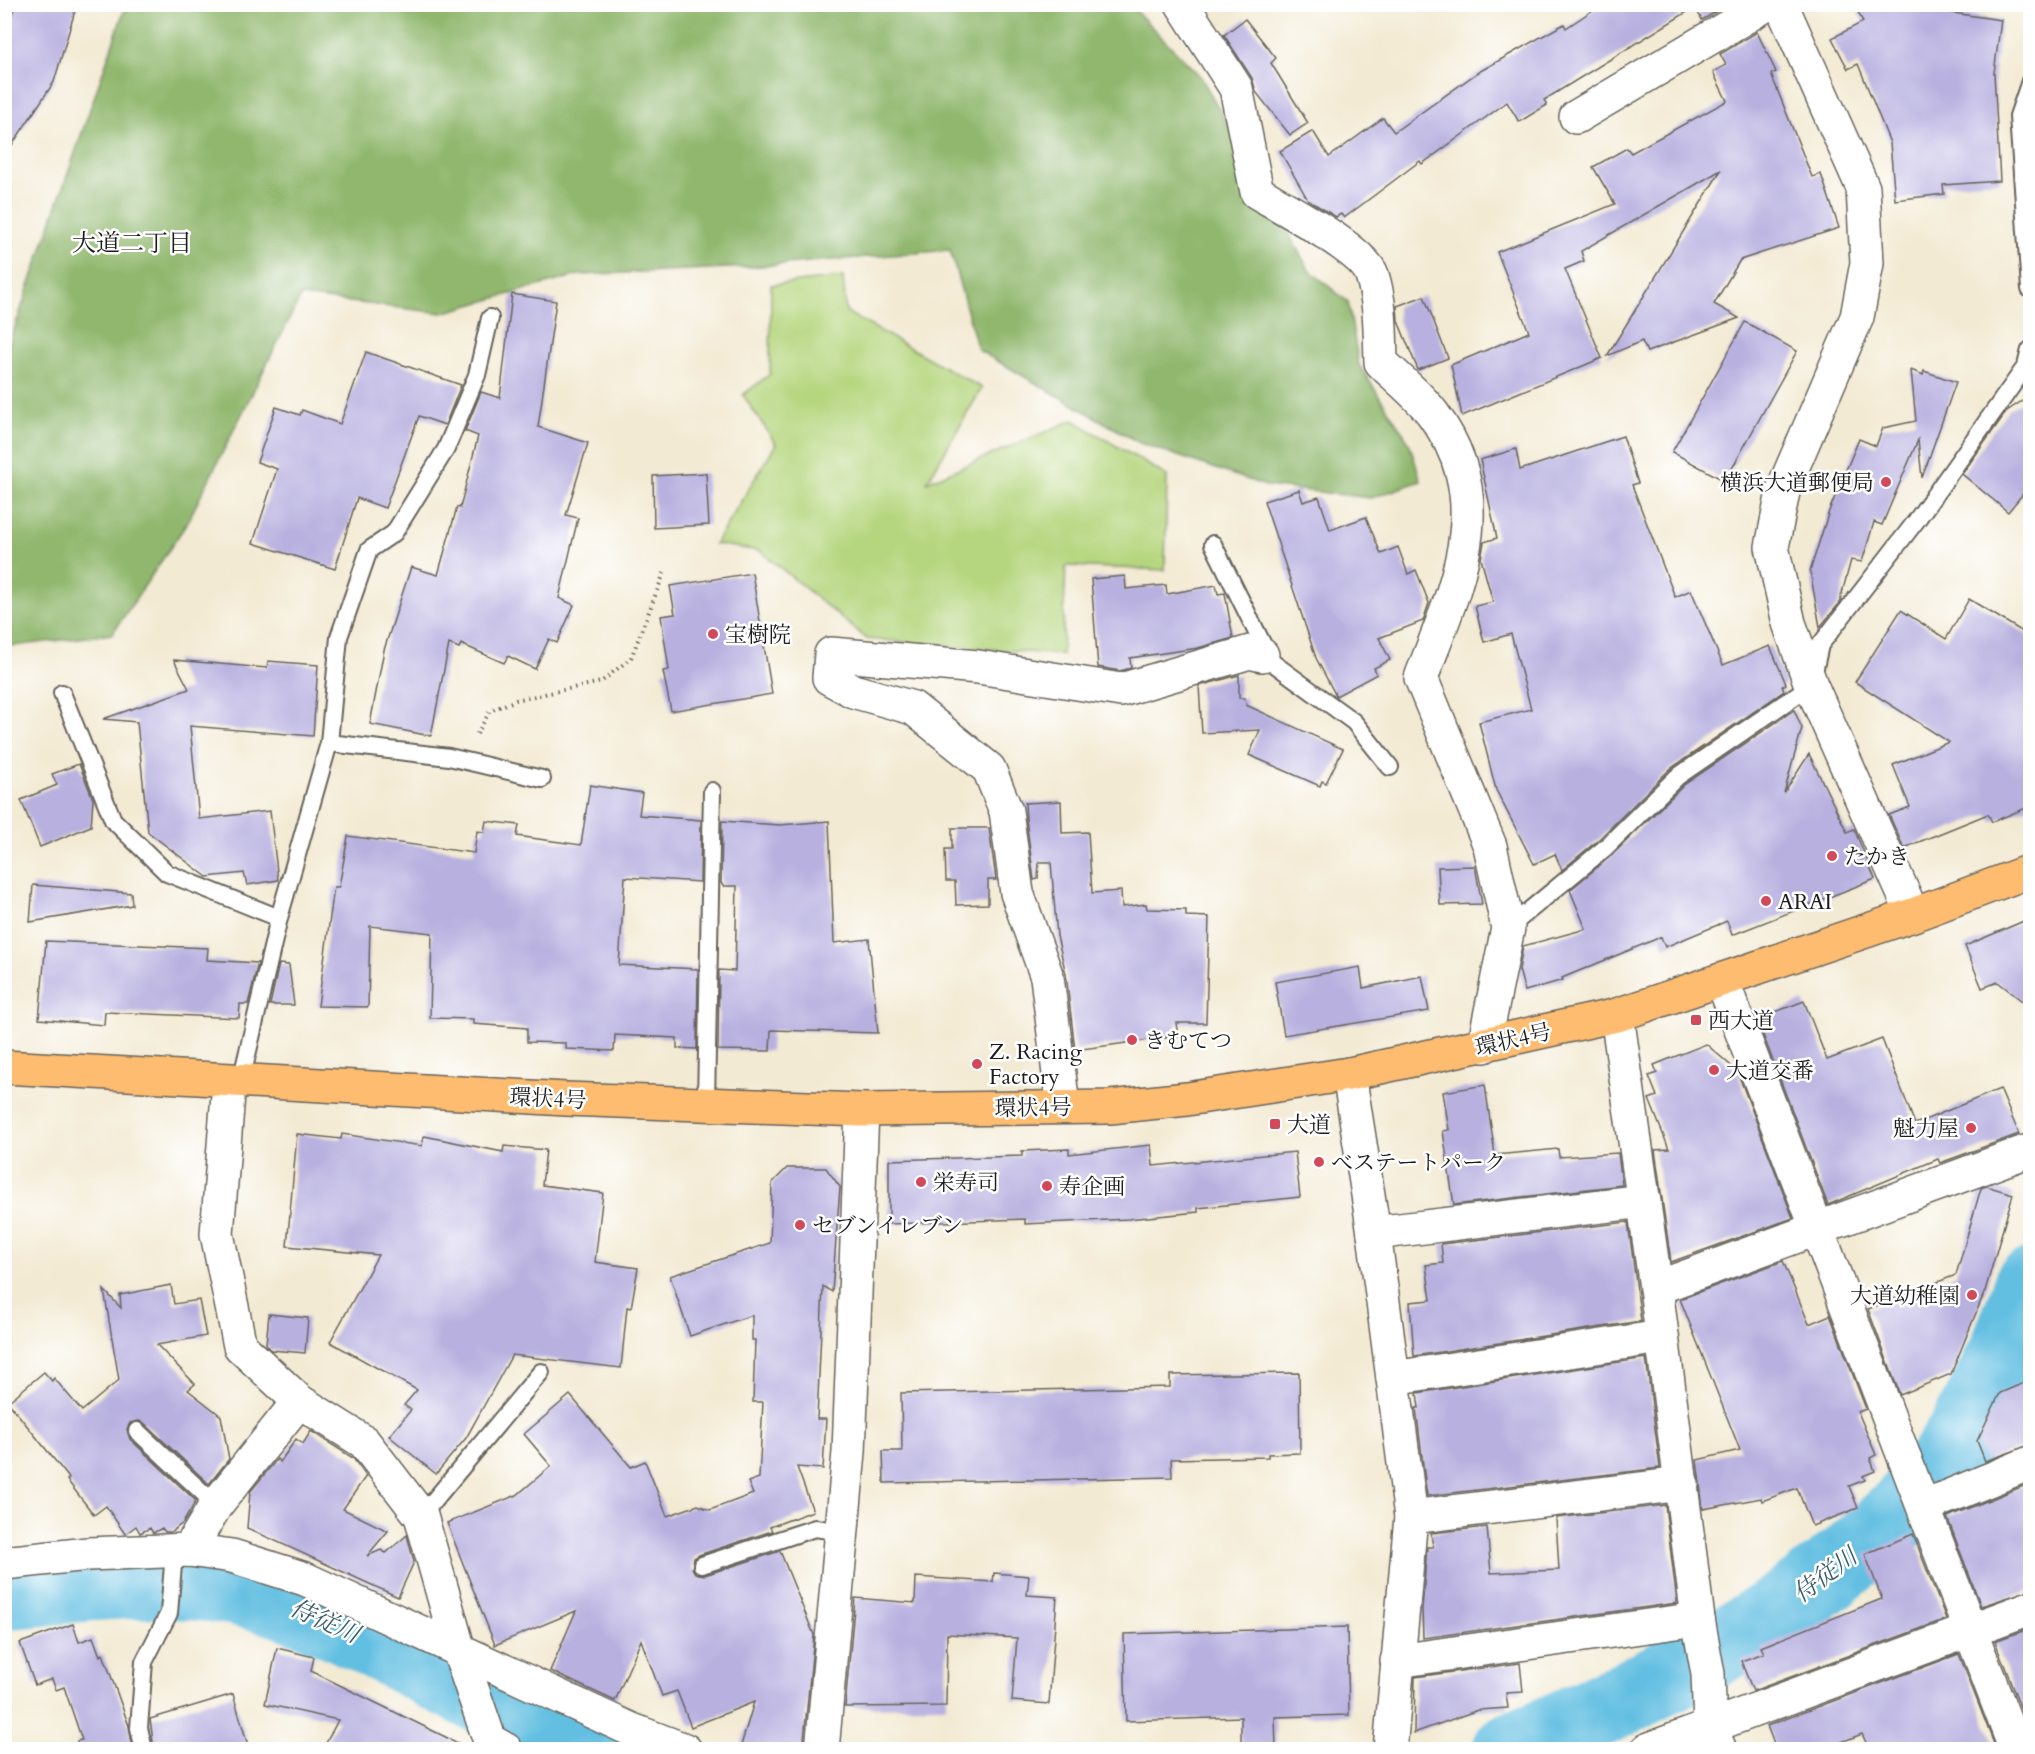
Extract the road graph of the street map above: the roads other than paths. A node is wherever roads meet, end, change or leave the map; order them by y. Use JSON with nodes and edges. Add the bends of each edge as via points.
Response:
{"nodes":[{"id":1,"x":1182,"y":4,"type":"edge"},
{"id":2,"x":1767,"y":4,"type":"edge"},
{"id":3,"x":1781,"y":4,"type":"edge"},
{"id":4,"x":2031,"y":81,"type":"edge"},
{"id":5,"x":1576,"y":117,"type":"dead end"},
{"id":6,"x":2031,"y":289,"type":"edge"},
{"id":7,"x":490,"y":318,"type":"dead end"},
{"id":8,"x":2031,"y":350,"type":"edge"},
{"id":9,"x":1213,"y":544,"type":"dead end"},
{"id":10,"x":1262,"y":655,"type":"junction"},
{"id":11,"x":1811,"y":685,"type":"junction"},
{"id":12,"x":62,"y":693,"type":"dead end"},
{"id":13,"x":329,"y":743,"type":"junction"},
{"id":14,"x":1390,"y":767,"type":"dead end"},
{"id":15,"x":542,"y":779,"type":"dead end"},
{"id":16,"x":712,"y":791,"type":"dead end"},
{"id":17,"x":2031,"y":871,"type":"edge"},
{"id":18,"x":1913,"y":915,"type":"junction"},
{"id":19,"x":279,"y":918,"type":"junction"},
{"id":20,"x":1508,"y":928,"type":"junction"},
{"id":21,"x":1722,"y":980,"type":"junction"},
{"id":22,"x":1617,"y":1014,"type":"junction"},
{"id":23,"x":1484,"y":1046,"type":"junction"},
{"id":24,"x":4,"y":1067,"type":"edge"},
{"id":25,"x":1349,"y":1074,"type":"junction"},
{"id":26,"x":235,"y":1081,"type":"junction"},
{"id":27,"x":706,"y":1102,"type":"junction"},
{"id":28,"x":1063,"y":1106,"type":"junction"},
{"id":29,"x":862,"y":1110,"type":"junction"},
{"id":30,"x":2031,"y":1153,"type":"edge"},
{"id":31,"x":1644,"y":1201,"type":"junction"},
{"id":32,"x":1819,"y":1229,"type":"junction"},
{"id":33,"x":1374,"y":1233,"type":"junction"},
{"id":34,"x":1656,"y":1288,"type":"junction"},
{"id":35,"x":1660,"y":1337,"type":"junction"},
{"id":36,"x":541,"y":1372,"type":"dead end"},
{"id":37,"x":1393,"y":1378,"type":"junction"},
{"id":38,"x":299,"y":1401,"type":"junction"},
{"id":39,"x":137,"y":1431,"type":"dead end"},
{"id":40,"x":2031,"y":1463,"type":"edge"},
{"id":41,"x":1682,"y":1484,"type":"junction"},
{"id":42,"x":216,"y":1505,"type":"junction"},
{"id":43,"x":1925,"y":1506,"type":"junction"},
{"id":44,"x":421,"y":1516,"type":"junction"},
{"id":45,"x":1411,"y":1517,"type":"junction"},
{"id":46,"x":842,"y":1532,"type":"junction"},
{"id":47,"x":181,"y":1558,"type":"junction"},
{"id":48,"x":4,"y":1563,"type":"edge"},
{"id":49,"x":702,"y":1565,"type":"dead end"},
{"id":50,"x":2031,"y":1608,"type":"edge"},
{"id":51,"x":1698,"y":1619,"type":"junction"},
{"id":52,"x":1970,"y":1631,"type":"junction"},
{"id":53,"x":463,"y":1660,"type":"junction"},
{"id":54,"x":1397,"y":1676,"type":"junction"},
{"id":55,"x":1715,"y":1738,"type":"edge"},
{"id":56,"x":492,"y":1742,"type":"edge"},
{"id":57,"x":144,"y":1749,"type":"edge"},
{"id":58,"x":685,"y":1749,"type":"edge"},
{"id":59,"x":822,"y":1749,"type":"edge"},
{"id":60,"x":1390,"y":1749,"type":"edge"},
{"id":61,"x":1647,"y":1749,"type":"edge"},
{"id":62,"x":2016,"y":1749,"type":"edge"}],
"edges":[{"from":1,"to":20,"type":"street","via":[[1236,88],[1257,192],[1341,243],[1371,273],[1379,309],[1382,362],[1433,414],[1461,466],[1469,525],[1458,580],[1421,678],[1490,846]]},
{"from":2,"to":5,"type":"street"},
{"from":3,"to":11,"type":"street","via":[[1863,188],[1867,263],[1857,317],[1784,487],[1772,547],[1789,622]]},
{"from":4,"to":6,"type":"lane","via":[[2018,116]]},
{"from":7,"to":13,"type":"lane","via":[[477,375],[446,449],[394,533],[369,550],[339,637]]},
{"from":8,"to":11,"type":"lane","via":[[2026,366],[1916,521],[1820,645]]},
{"from":9,"to":10,"type":"lane","via":[[1263,645]]},
{"from":10,"to":14,"type":"lane","via":[[1354,722]]},
{"from":10,"to":28,"type":"street","via":[[1250,652],[1121,690],[978,667],[831,654],[829,678],[853,691],[913,708],[989,769],[1006,811],[1017,893],[1047,977]]},
{"from":11,"to":18,"type":"street"},
{"from":11,"to":20,"type":"lane","via":[[1677,777],[1605,848]]},
{"from":12,"to":19,"type":"lane","via":[[113,820],[168,873]]},
{"from":13,"to":15,"type":"lane","via":[[463,761]]},
{"from":13,"to":19,"type":"lane"},
{"from":16,"to":27,"type":"lane"},
{"from":17,"to":18,"type":"main road","name":"環状4号"},
{"from":18,"to":21,"type":"main road","name":"環状4号"},
{"from":19,"to":26,"type":"lane"},
{"from":20,"to":23,"type":"street"},
{"from":21,"to":22,"type":"main road","name":"環状4号"},
{"from":21,"to":32,"type":"street"},
{"from":22,"to":23,"type":"main road","name":"環状4号"},
{"from":22,"to":31,"type":"street"},
{"from":23,"to":25,"type":"main road","name":"環状4号"},
{"from":24,"to":26,"type":"main road","name":"環状4号"},
{"from":25,"to":28,"type":"main road","name":"環状4号","via":[[1187,1099],[1110,1107]]},
{"from":25,"to":33,"type":"street"},
{"from":26,"to":27,"type":"main road","name":"環状4号","via":[[566,1099]]},
{"from":26,"to":38,"type":"street","via":[[217,1234],[240,1346]]},
{"from":27,"to":29,"type":"main road","name":"環状4号"},
{"from":28,"to":29,"type":"main road","name":"環状4号"},
{"from":29,"to":46,"type":"street","via":[[849,1452]]},
{"from":30,"to":32,"type":"street"},
{"from":31,"to":33,"type":"street"},
{"from":31,"to":34,"type":"street"},
{"from":32,"to":34,"type":"street"},
{"from":32,"to":43,"type":"street"},
{"from":33,"to":37,"type":"street"},
{"from":34,"to":35,"type":"street"},
{"from":35,"to":37,"type":"street"},
{"from":35,"to":41,"type":"street"},
{"from":36,"to":44,"type":"lane"},
{"from":37,"to":45,"type":"street"},
{"from":38,"to":42,"type":"street"},
{"from":38,"to":44,"type":"street","via":[[364,1442]]},
{"from":39,"to":42,"type":"lane"},
{"from":40,"to":43,"type":"street"},
{"from":41,"to":45,"type":"street"},
{"from":41,"to":51,"type":"street"},
{"from":42,"to":47,"type":"street"},
{"from":43,"to":52,"type":"street"},
{"from":44,"to":53,"type":"street"},
{"from":45,"to":54,"type":"street"},
{"from":46,"to":49,"type":"lane","via":[[815,1528]]},
{"from":46,"to":59,"type":"street"},
{"from":47,"to":48,"type":"street","via":[[88,1554]]},
{"from":47,"to":53,"type":"street","via":[[232,1556],[305,1579]]},
{"from":47,"to":57,"type":"lane","via":[[168,1613],[144,1662],[139,1728]]},
{"from":50,"to":52,"type":"street"},
{"from":51,"to":54,"type":"street"},
{"from":51,"to":55,"type":"street"},
{"from":52,"to":55,"type":"street"},
{"from":52,"to":62,"type":"street"},
{"from":53,"to":56,"type":"street"},
{"from":53,"to":58,"type":"street"},
{"from":54,"to":60,"type":"street"},
{"from":55,"to":61,"type":"street"}]}
